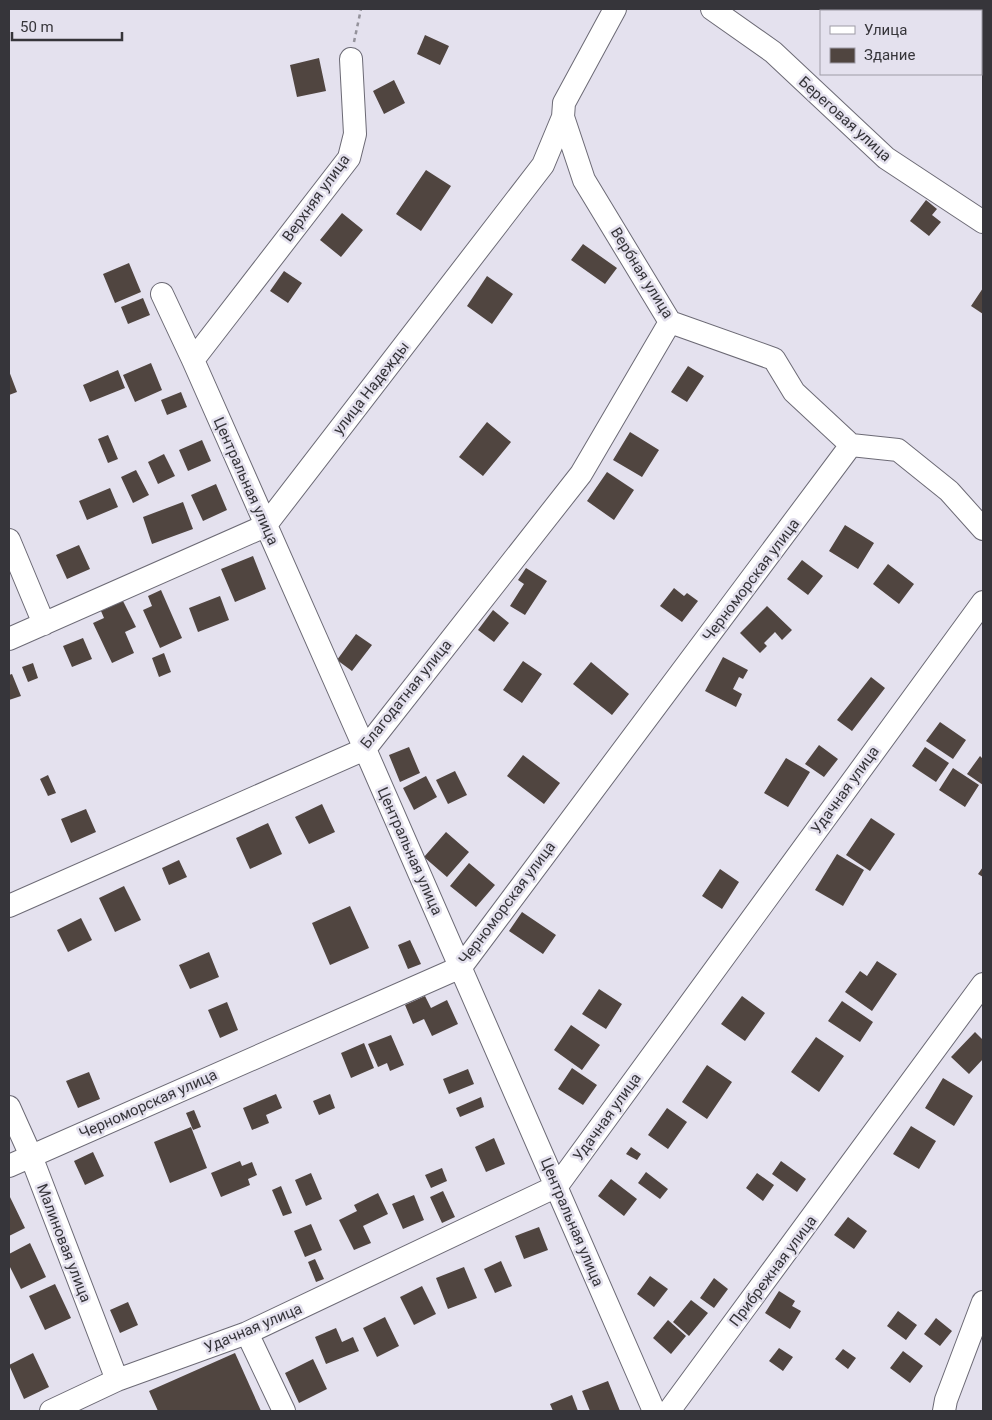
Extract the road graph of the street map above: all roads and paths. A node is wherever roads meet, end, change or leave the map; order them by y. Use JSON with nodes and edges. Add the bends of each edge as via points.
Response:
{"nodes":[{"id":1,"x":361,"y":9,"type":"edge"},
{"id":2,"x":615,"y":9,"type":"edge"},
{"id":3,"x":712,"y":9,"type":"edge"},
{"id":4,"x":351,"y":59,"type":"joint"},
{"id":5,"x":563,"y":117,"type":"junction"},
{"id":6,"x":983,"y":222,"type":"edge"},
{"id":7,"x":162,"y":294,"type":"dead end"},
{"id":8,"x":670,"y":322,"type":"junction"},
{"id":9,"x":193,"y":360,"type":"junction"},
{"id":10,"x":851,"y":445,"type":"junction"},
{"id":11,"x":265,"y":526,"type":"junction"},
{"id":12,"x":983,"y":529,"type":"edge"},
{"id":13,"x":9,"y":540,"type":"edge"},
{"id":14,"x":983,"y":602,"type":"edge"},
{"id":15,"x":44,"y":624,"type":"junction"},
{"id":16,"x":9,"y":639,"type":"edge"},
{"id":17,"x":365,"y":749,"type":"junction"},
{"id":18,"x":9,"y":906,"type":"edge"},
{"id":19,"x":461,"y":967,"type":"junction"},
{"id":20,"x":983,"y":984,"type":"edge"},
{"id":21,"x":9,"y":1107,"type":"edge"},
{"id":22,"x":31,"y":1156,"type":"junction"},
{"id":23,"x":9,"y":1166,"type":"edge"},
{"id":24,"x":557,"y":1186,"type":"junction"},
{"id":25,"x":983,"y":1302,"type":"edge"},
{"id":26,"x":247,"y":1333,"type":"junction"},
{"id":27,"x":118,"y":1380,"type":"junction"},
{"id":28,"x":51,"y":1411,"type":"edge"},
{"id":29,"x":284,"y":1411,"type":"edge"},
{"id":30,"x":654,"y":1411,"type":"edge"},
{"id":31,"x":669,"y":1411,"type":"edge"},
{"id":32,"x":944,"y":1411,"type":"edge"}],
"edges":[{"from":1,"to":4,"type":"path"},
{"from":2,"to":5,"type":"street","name":"улица Надежды","via":[[564,103]]},
{"from":3,"to":6,"type":"street","name":"Береговая улица","via":[[773,52],[886,158]]},
{"from":4,"to":9,"type":"street","name":"Верхняя улица","via":[[356,134],[349,158]]},
{"from":5,"to":8,"type":"street","name":"Вербная улица","via":[[584,180]]},
{"from":5,"to":11,"type":"street","name":"улица Надежды","via":[[543,165]]},
{"from":7,"to":9,"type":"street","name":"Центральная улица"},
{"from":8,"to":10,"type":"street","name":"Вербная улица","via":[[774,359],[794,392]]},
{"from":8,"to":17,"type":"street","name":"Благодатная улица","via":[[581,474]]},
{"from":9,"to":11,"type":"street","name":"Центральная улица"},
{"from":10,"to":12,"type":"street","via":[[898,450],[949,492]]},
{"from":10,"to":19,"type":"street","name":"Черноморская улица"},
{"from":11,"to":15,"type":"street","name":"улица Надежды"},
{"from":11,"to":17,"type":"street","name":"Центральная улица"},
{"from":13,"to":15,"type":"street"},
{"from":14,"to":24,"type":"street","name":"Удачная улица"},
{"from":15,"to":16,"type":"street","name":"улица Надежды"},
{"from":17,"to":18,"type":"street","name":"Благодатная улица"},
{"from":17,"to":19,"type":"street","name":"Центральная улица"},
{"from":19,"to":22,"type":"street","name":"Черноморская улица"},
{"from":19,"to":24,"type":"street","name":"Центральная улица"},
{"from":20,"to":31,"type":"street","name":"Прибрежная улица"},
{"from":21,"to":22,"type":"street","name":"Малиновая улица"},
{"from":22,"to":23,"type":"street","name":"Черноморская улица"},
{"from":22,"to":27,"type":"street","name":"Малиновая улица"},
{"from":24,"to":26,"type":"street","name":"Удачная улица"},
{"from":24,"to":30,"type":"street","name":"Центральная улица"},
{"from":25,"to":32,"type":"street"},
{"from":26,"to":27,"type":"street","name":"Удачная улица"},
{"from":26,"to":29,"type":"street"},
{"from":27,"to":28,"type":"street","name":"Удачная улица"}]}
